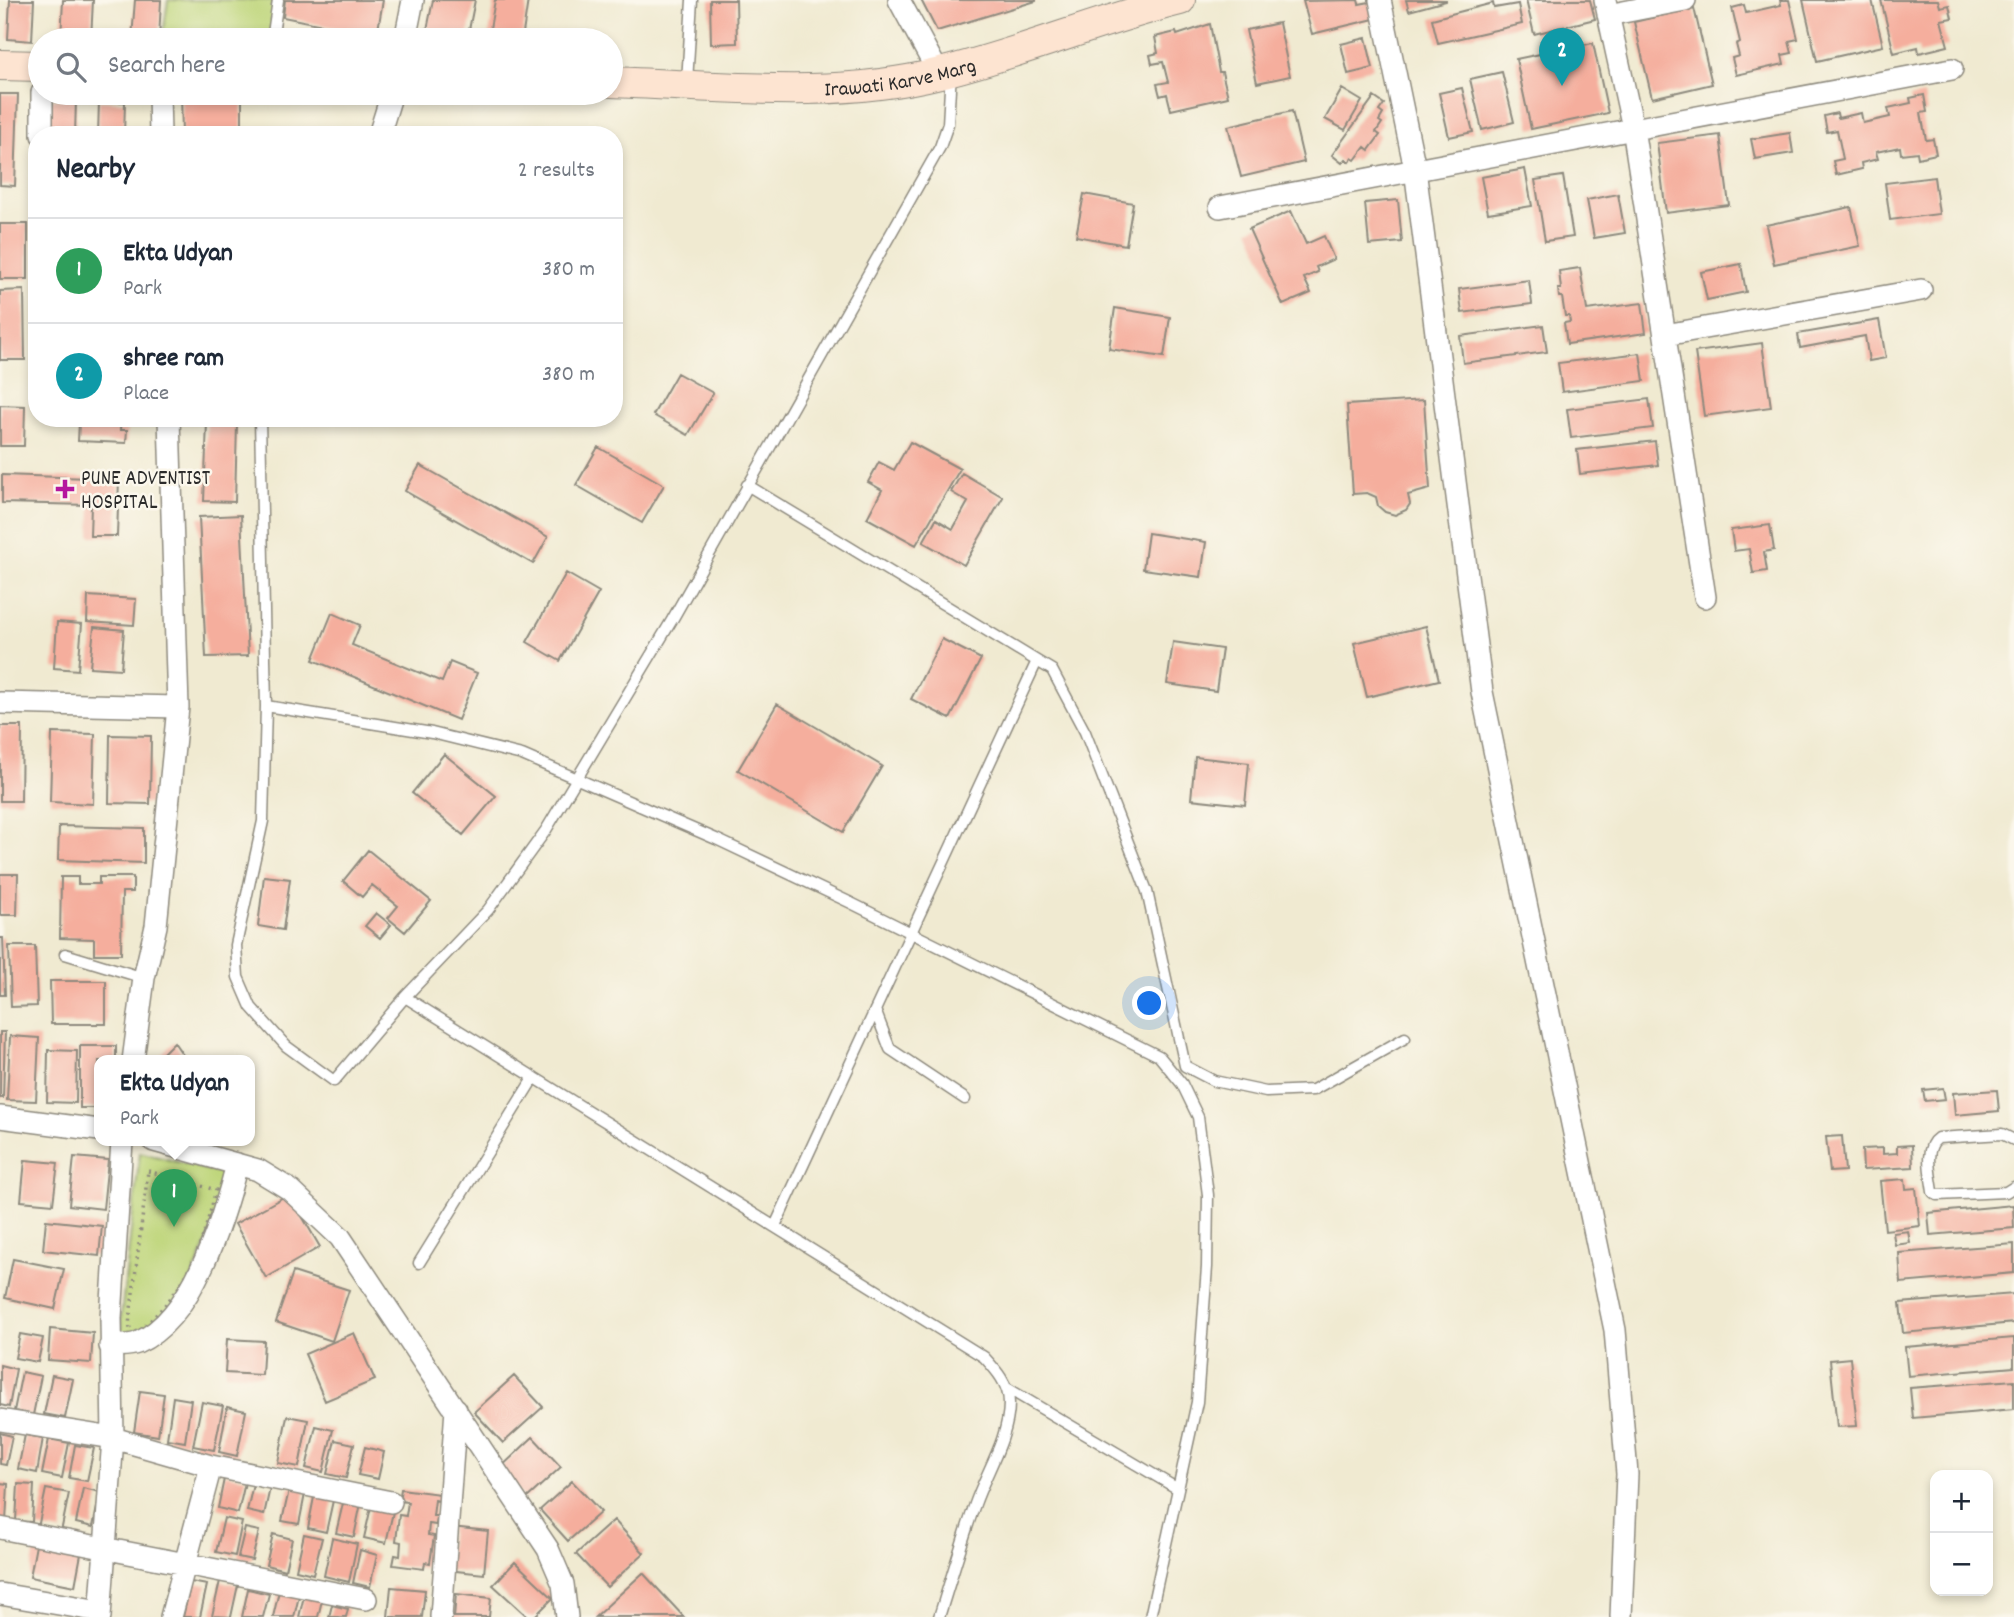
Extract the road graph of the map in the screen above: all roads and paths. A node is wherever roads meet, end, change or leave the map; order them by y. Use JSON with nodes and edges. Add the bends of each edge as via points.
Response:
{"nodes":[{"id":1,"x":278,"y":0,"type":"edge"},
{"id":2,"x":413,"y":0,"type":"edge"},
{"id":3,"x":692,"y":0,"type":"edge"},
{"id":4,"x":899,"y":0,"type":"edge"},
{"id":5,"x":1181,"y":0,"type":"edge"},
{"id":6,"x":1380,"y":0,"type":"edge"},
{"id":7,"x":1685,"y":0,"type":"edge"},
{"id":8,"x":1130,"y":6,"type":"edge"},
{"id":9,"x":1606,"y":7,"type":"edge"},
{"id":10,"x":274,"y":28,"type":"edge"},
{"id":11,"x":407,"y":28,"type":"edge"},
{"id":12,"x":0,"y":65,"type":"edge"},
{"id":13,"x":28,"y":66,"type":"edge"},
{"id":14,"x":1952,"y":69,"type":"dead end"},
{"id":15,"x":945,"y":72,"type":"junction"},
{"id":16,"x":623,"y":82,"type":"edge"},
{"id":17,"x":686,"y":85,"type":"junction"},
{"id":18,"x":42,"y":105,"type":"edge"},
{"id":19,"x":159,"y":105,"type":"edge"},
{"id":20,"x":388,"y":105,"type":"edge"},
{"id":21,"x":42,"y":126,"type":"edge"},
{"id":22,"x":160,"y":126,"type":"edge"},
{"id":23,"x":382,"y":126,"type":"edge"},
{"id":24,"x":1633,"y":128,"type":"junction"},
{"id":25,"x":1415,"y":169,"type":"junction"},
{"id":26,"x":1220,"y":207,"type":"dead end"},
{"id":27,"x":1921,"y":290,"type":"dead end"},
{"id":28,"x":1665,"y":335,"type":"junction"},
{"id":29,"x":169,"y":427,"type":"edge"},
{"id":30,"x":260,"y":427,"type":"edge"},
{"id":31,"x":747,"y":485,"type":"junction"},
{"id":32,"x":1705,"y":597,"type":"dead end"},
{"id":33,"x":1037,"y":661,"type":"junction"},
{"id":34,"x":0,"y":703,"type":"edge"},
{"id":35,"x":266,"y":706,"type":"junction"},
{"id":36,"x":178,"y":707,"type":"junction"},
{"id":37,"x":575,"y":778,"type":"junction"},
{"id":38,"x":910,"y":932,"type":"junction"},
{"id":39,"x":65,"y":954,"type":"dead end"},
{"id":40,"x":144,"y":978,"type":"junction"},
{"id":41,"x":405,"y":997,"type":"junction"},
{"id":42,"x":875,"y":1010,"type":"junction"},
{"id":43,"x":1405,"y":1038,"type":"dead end"},
{"id":44,"x":134,"y":1055,"type":"edge"},
{"id":45,"x":534,"y":1077,"type":"junction"},
{"id":46,"x":965,"y":1099,"type":"dead end"},
{"id":47,"x":0,"y":1117,"type":"edge"},
{"id":48,"x":94,"y":1129,"type":"edge"},
{"id":49,"x":2014,"y":1140,"type":"edge"},
{"id":50,"x":122,"y":1146,"type":"edge"},
{"id":51,"x":172,"y":1146,"type":"edge"},
{"id":52,"x":237,"y":1164,"type":"junction"},
{"id":53,"x":148,"y":1171,"type":"joint"},
{"id":54,"x":2014,"y":1187,"type":"edge"},
{"id":55,"x":775,"y":1226,"type":"junction"},
{"id":56,"x":419,"y":1263,"type":"dead end"},
{"id":57,"x":110,"y":1346,"type":"junction"},
{"id":58,"x":1007,"y":1388,"type":"junction"},
{"id":59,"x":456,"y":1409,"type":"junction"},
{"id":60,"x":0,"y":1420,"type":"edge"},
{"id":61,"x":113,"y":1438,"type":"junction"},
{"id":62,"x":211,"y":1466,"type":"junction"},
{"id":63,"x":1178,"y":1489,"type":"junction"},
{"id":64,"x":391,"y":1502,"type":"dead end"},
{"id":65,"x":0,"y":1528,"type":"edge"},
{"id":66,"x":102,"y":1548,"type":"junction"},
{"id":67,"x":183,"y":1563,"type":"junction"},
{"id":68,"x":0,"y":1594,"type":"edge"},
{"id":69,"x":366,"y":1599,"type":"dead end"},
{"id":70,"x":100,"y":1614,"type":"edge"},
{"id":71,"x":171,"y":1617,"type":"edge"},
{"id":72,"x":441,"y":1617,"type":"edge"},
{"id":73,"x":567,"y":1617,"type":"edge"},
{"id":74,"x":939,"y":1617,"type":"edge"},
{"id":75,"x":1150,"y":1617,"type":"edge"},
{"id":76,"x":1621,"y":1617,"type":"edge"}],
"edges":[{"from":1,"to":10,"type":"lane"},
{"from":2,"to":11,"type":"street"},
{"from":3,"to":17,"type":"lane"},
{"from":4,"to":15,"type":"street"},
{"from":5,"to":8,"type":"main road","name":"Irawati Karve Marg"},
{"from":6,"to":25,"type":"street"},
{"from":7,"to":9,"type":"street"},
{"from":8,"to":15,"type":"main road","name":"Irawati Karve Marg"},
{"from":9,"to":24,"type":"street"},
{"from":12,"to":13,"type":"main road"},
{"from":14,"to":24,"type":"street"},
{"from":15,"to":17,"type":"main road","name":"Irawati Karve Marg","via":[[830,90]]},
{"from":15,"to":31,"type":"lane","via":[[948,124],[940,147]]},
{"from":16,"to":17,"type":"main road","name":"Irawati Karve Marg"},
{"from":18,"to":21,"type":"street"},
{"from":19,"to":22,"type":"street"},
{"from":20,"to":23,"type":"street"},
{"from":24,"to":25,"type":"street"},
{"from":24,"to":28,"type":"street"},
{"from":25,"to":26,"type":"street"},
{"from":25,"to":76,"type":"street","via":[[1482,692],[1615,1330],[1627,1474]]},
{"from":27,"to":28,"type":"street"},
{"from":28,"to":32,"type":"street"},
{"from":29,"to":36,"type":"street"},
{"from":30,"to":35,"type":"lane"},
{"from":31,"to":33,"type":"lane"},
{"from":31,"to":37,"type":"lane","via":[[672,620]]},
{"from":33,"to":38,"type":"lane"},
{"from":33,"to":43,"type":"lane","via":[[1052,670],[1085,733],[1147,891],[1185,1066],[1214,1081],[1266,1092],[1313,1090]]},
{"from":34,"to":36,"type":"street"},
{"from":35,"to":37,"type":"lane","via":[[482,744]]},
{"from":35,"to":41,"type":"lane","via":[[263,821],[236,945],[238,977],[251,1007],[286,1046],[334,1081]]},
{"from":36,"to":40,"type":"street","via":[[156,926]]},
{"from":37,"to":38,"type":"lane"},
{"from":37,"to":41,"type":"lane","via":[[546,830],[488,910]]},
{"from":38,"to":42,"type":"lane"},
{"from":38,"to":63,"type":"lane","via":[[1159,1056],[1182,1084],[1198,1117],[1208,1195],[1204,1336],[1197,1402]]},
{"from":39,"to":40,"type":"lane"},
{"from":40,"to":44,"type":"street"},
{"from":41,"to":45,"type":"lane"},
{"from":42,"to":46,"type":"lane","via":[[890,1049]]},
{"from":42,"to":55,"type":"lane"},
{"from":45,"to":55,"type":"lane"},
{"from":45,"to":56,"type":"lane"},
{"from":47,"to":48,"type":"street"},
{"from":49,"to":54,"type":"lane","via":[[2003,1134],[1938,1138],[1930,1150],[1937,1195],[2006,1192]]},
{"from":50,"to":57,"type":"street"},
{"from":51,"to":52,"type":"street"},
{"from":52,"to":57,"type":"street","via":[[215,1236],[167,1321],[136,1344]]},
{"from":52,"to":59,"type":"street","via":[[258,1170],[289,1189],[340,1237]]},
{"from":53,"to":53,"type":"path","via":[[216,1190],[202,1245],[188,1276],[133,1337],[129,1325]]},
{"from":55,"to":58,"type":"lane","via":[[984,1357]]},
{"from":57,"to":61,"type":"street"},
{"from":58,"to":63,"type":"lane"},
{"from":58,"to":74,"type":"lane","via":[[1006,1428],[975,1504]]},
{"from":59,"to":72,"type":"street"},
{"from":59,"to":73,"type":"street","via":[[548,1549],[563,1584]]},
{"from":60,"to":61,"type":"street"},
{"from":61,"to":62,"type":"street"},
{"from":61,"to":66,"type":"street"},
{"from":62,"to":64,"type":"street"},
{"from":62,"to":67,"type":"street"},
{"from":63,"to":75,"type":"lane"},
{"from":65,"to":66,"type":"street"},
{"from":66,"to":67,"type":"street"},
{"from":66,"to":70,"type":"street"},
{"from":67,"to":69,"type":"street"},
{"from":67,"to":71,"type":"street"},
{"from":68,"to":70,"type":"street"}]}
